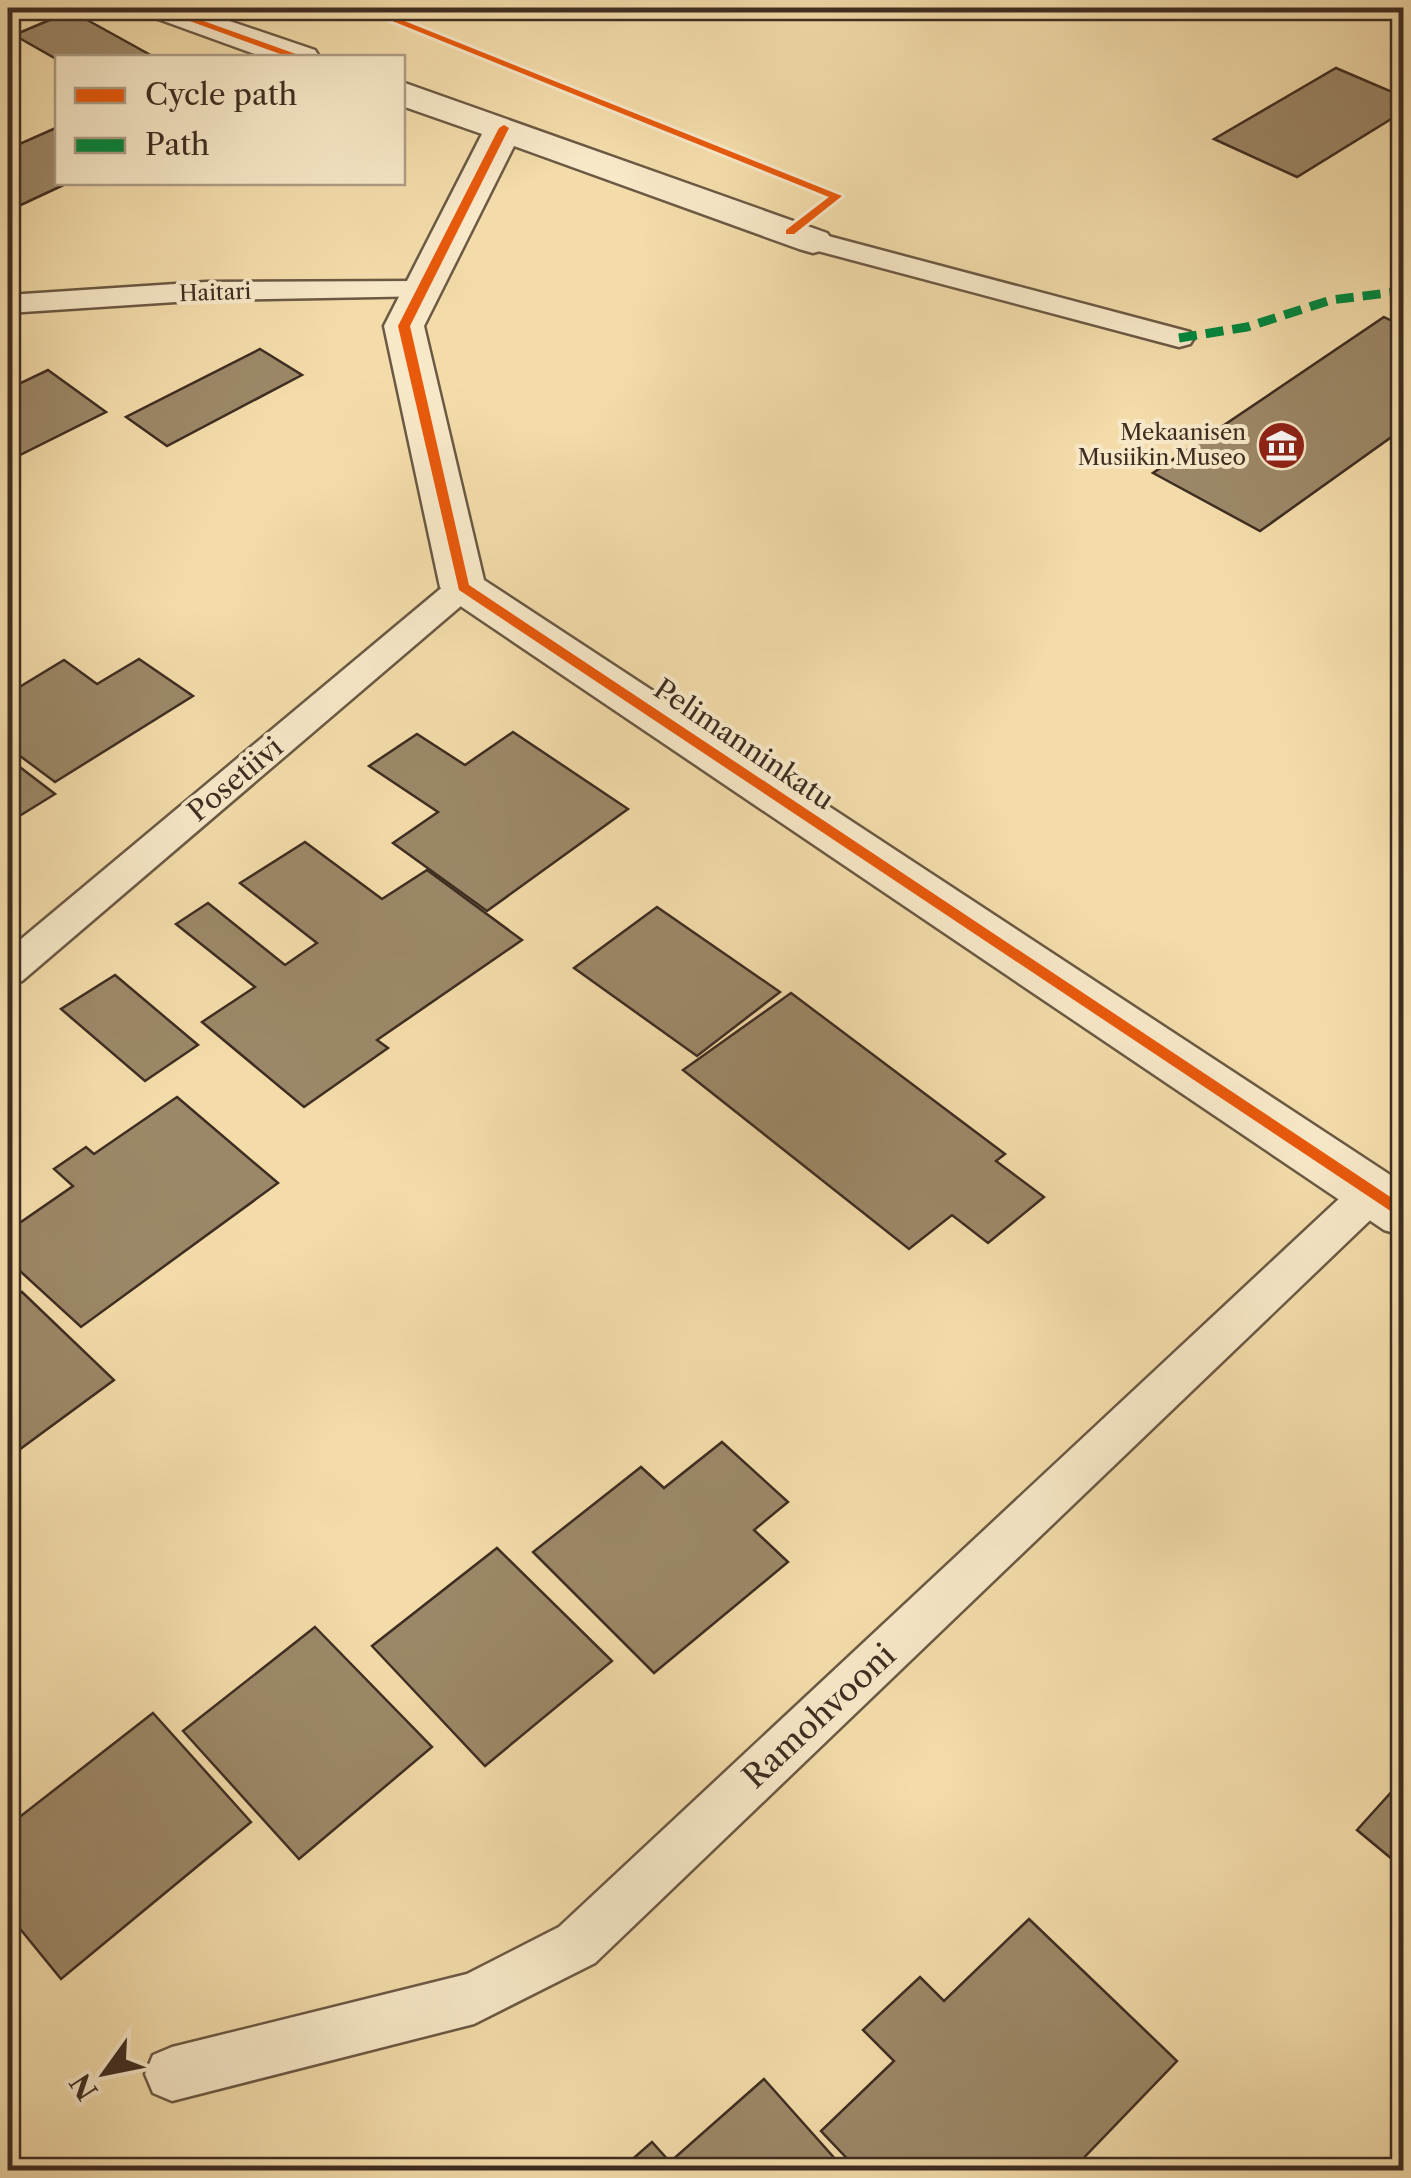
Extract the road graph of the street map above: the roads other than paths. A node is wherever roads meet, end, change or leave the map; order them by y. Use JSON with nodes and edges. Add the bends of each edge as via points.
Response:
{"nodes":[{"id":1,"x":159,"y":8,"type":"edge"},
{"id":2,"x":293,"y":55,"type":"edge"},
{"id":3,"x":405,"y":94,"type":"edge"},
{"id":4,"x":504,"y":128,"type":"junction"},
{"id":5,"x":813,"y":241,"type":"joint"},
{"id":6,"x":422,"y":290,"type":"junction"},
{"id":7,"x":8,"y":304,"type":"edge"},
{"id":8,"x":1178,"y":338,"type":"dead end"},
{"id":9,"x":463,"y":587,"type":"junction"},
{"id":10,"x":8,"y":971,"type":"edge"},
{"id":11,"x":1388,"y":1203,"type":"edge"},
{"id":12,"x":172,"y":2074,"type":"dead end"}],
"edges":[{"from":1,"to":2,"type":"street"},
{"from":3,"to":4,"type":"street"},
{"from":4,"to":5,"type":"street"},
{"from":4,"to":6,"type":"street"},
{"from":5,"to":8,"type":"lane"},
{"from":6,"to":7,"type":"lane","name":"Haitari","via":[[206,291]]},
{"from":6,"to":9,"type":"street","via":[[404,326]]},
{"from":9,"to":10,"type":"lane","name":"Posetiivi"},
{"from":9,"to":11,"type":"street","name":"Pelimanninkatu"},
{"from":11,"to":12,"type":"lane","name":"Ramohvooni","via":[[578,1945],[474,1998]]}]}
